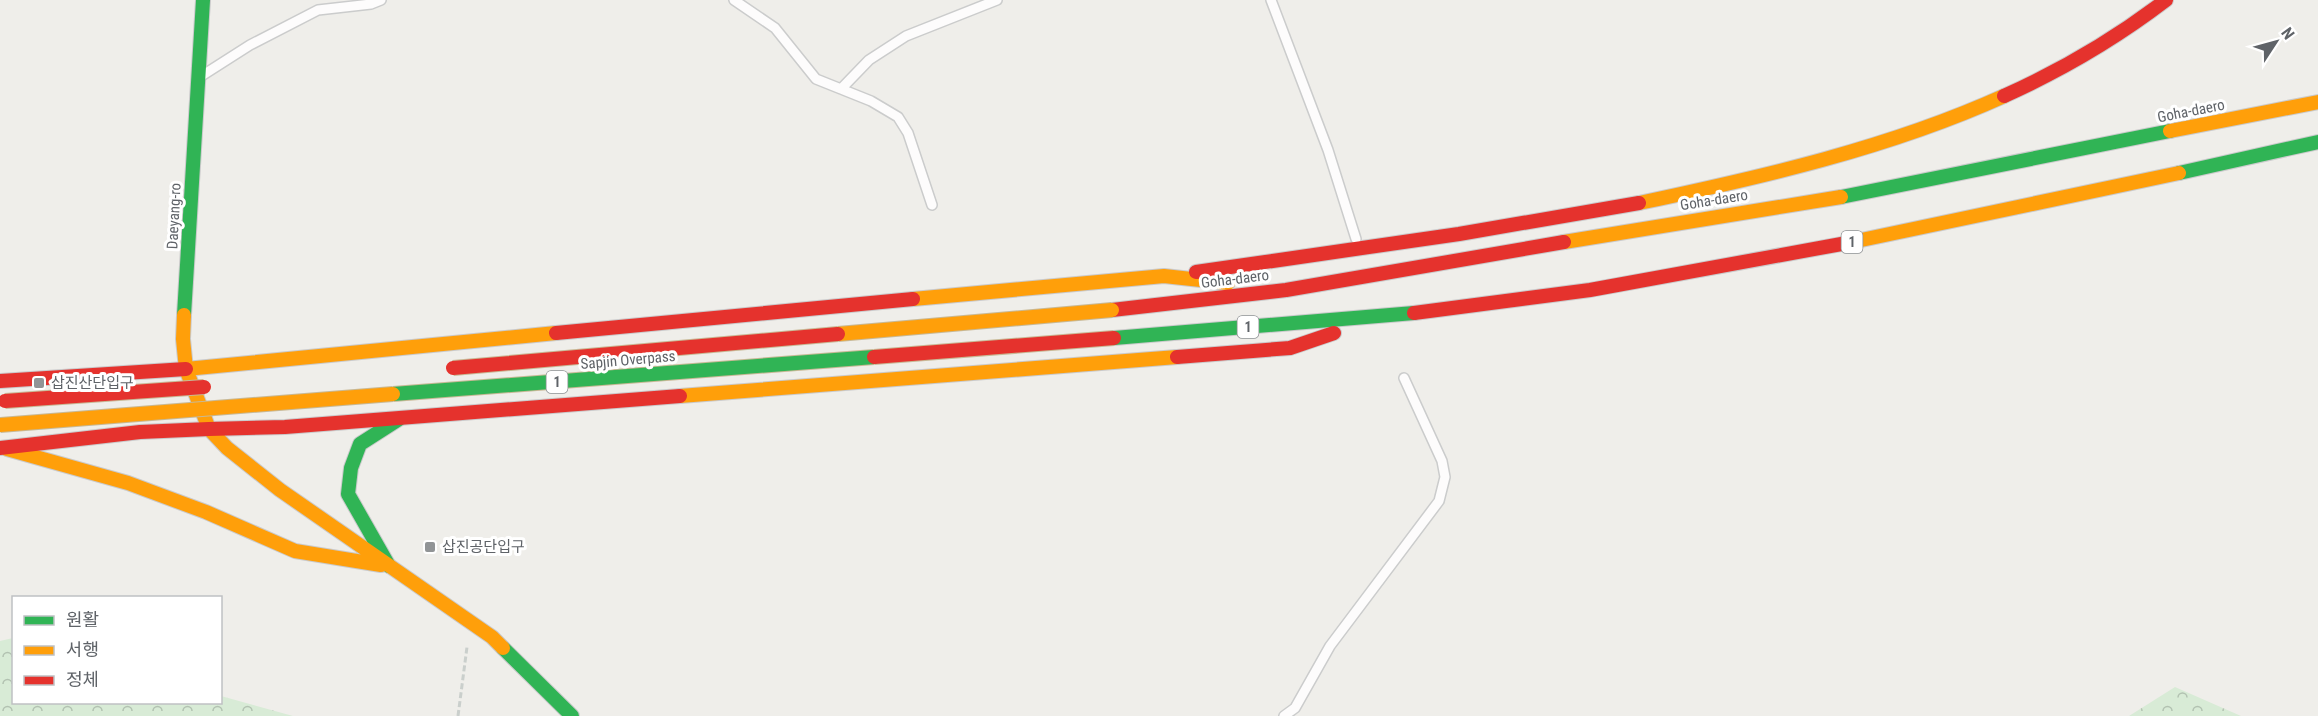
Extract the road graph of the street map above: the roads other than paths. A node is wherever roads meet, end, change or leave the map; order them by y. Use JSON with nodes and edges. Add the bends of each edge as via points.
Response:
{"nodes":[{"id":1,"x":203,"y":0,"type":"edge"},
{"id":2,"x":381,"y":0,"type":"edge"},
{"id":3,"x":734,"y":0,"type":"edge"},
{"id":4,"x":997,"y":0,"type":"edge"},
{"id":5,"x":1271,"y":0,"type":"edge"},
{"id":6,"x":2166,"y":0,"type":"edge"},
{"id":7,"x":198,"y":78,"type":"junction"},
{"id":8,"x":841,"y":88,"type":"junction"},
{"id":9,"x":2318,"y":102,"type":"edge"},
{"id":10,"x":2318,"y":142,"type":"edge"},
{"id":11,"x":932,"y":205,"type":"dead end"},
{"id":12,"x":1356,"y":239,"type":"dead end"},
{"id":13,"x":1164,"y":276,"type":"junction"},
{"id":14,"x":1286,"y":290,"type":"junction"},
{"id":15,"x":1112,"y":310,"type":"joint"},
{"id":16,"x":1382,"y":317,"type":"junction"},
{"id":17,"x":186,"y":369,"type":"junction"},
{"id":18,"x":445,"y":369,"type":"dead end"},
{"id":19,"x":1404,"y":378,"type":"dead end"},
{"id":20,"x":0,"y":381,"type":"edge"},
{"id":21,"x":221,"y":386,"type":"dead end"},
{"id":22,"x":0,"y":402,"type":"edge"},
{"id":23,"x":404,"y":416,"type":"junction"},
{"id":24,"x":0,"y":425,"type":"edge"},
{"id":25,"x":208,"y":429,"type":"junction"},
{"id":26,"x":1,"y":448,"type":"edge"},
{"id":27,"x":389,"y":566,"type":"junction"},
{"id":28,"x":572,"y":716,"type":"edge"},
{"id":29,"x":1284,"y":716,"type":"edge"}],
"edges":[{"from":1,"to":7,"type":"main road","name":"Daeyang-ro"},
{"from":2,"to":7,"type":"lane","via":[[318,10],[250,45]]},
{"from":3,"to":8,"type":"lane","via":[[775,28],[816,79]]},
{"from":4,"to":8,"type":"lane","via":[[906,36],[869,60]]},
{"from":5,"to":12,"type":"lane","via":[[1328,150]]},
{"from":6,"to":13,"type":"main road","via":[[2079,60],[2001,100],[1805,165],[1671,198],[1548,222]]},
{"from":7,"to":17,"type":"main road","name":"Daeyang-ro","via":[[183,339]]},
{"from":8,"to":11,"type":"lane","via":[[898,117],[908,133]]},
{"from":9,"to":14,"type":"main road","name":"Goha-daero","number":"1","via":[[1819,201]]},
{"from":10,"to":16,"type":"main road","number":"1","via":[[1720,268],[1589,291]]},
{"from":13,"to":14,"type":"main road"},
{"from":13,"to":17,"type":"main road"},
{"from":14,"to":15,"type":"main road","name":"Goha-daero","number":"1"},
{"from":15,"to":18,"type":"main road","name":"Sapjin Overpass","number":"1","bridge":true},
{"from":16,"to":23,"type":"main road","via":[[1290,348]]},
{"from":16,"to":24,"type":"main road","name":"Sapjin Overpass","number":"1","bridge":true},
{"from":17,"to":20,"type":"main road"},
{"from":17,"to":25,"type":"main road","name":"Daeyang-ro"},
{"from":19,"to":29,"type":"lane","via":[[1442,461],[1445,477],[1439,501],[1330,646],[1296,708]]},
{"from":21,"to":22,"type":"main road","bridge":true},
{"from":23,"to":25,"type":"main road","via":[[285,427]]},
{"from":23,"to":27,"type":"main road","via":[[360,444],[351,468],[348,494]]},
{"from":25,"to":26,"type":"main road","via":[[140,432]]},
{"from":25,"to":27,"type":"main road","via":[[280,490]]},
{"from":26,"to":27,"type":"main road","via":[[128,483],[295,551]]},
{"from":27,"to":28,"type":"main road","via":[[492,637]]}]}
